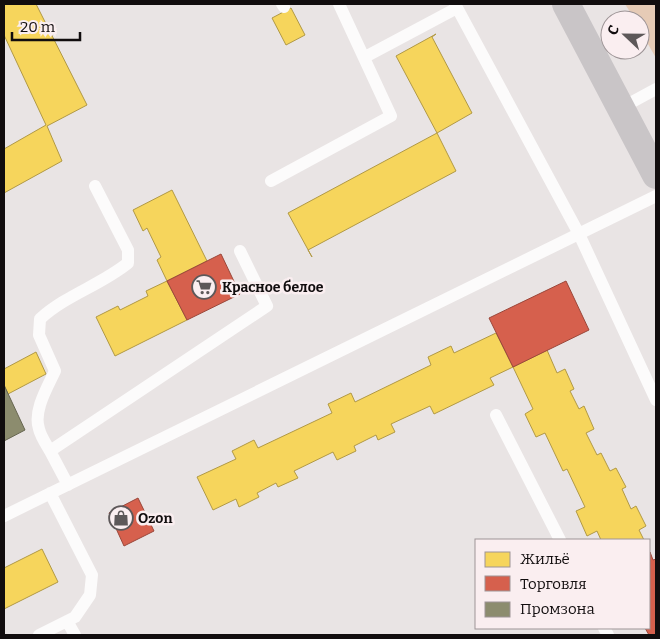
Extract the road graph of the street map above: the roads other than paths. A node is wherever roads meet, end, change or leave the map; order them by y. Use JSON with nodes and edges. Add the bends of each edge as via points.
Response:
{"nodes":[{"id":1,"x":339,"y":4,"type":"edge"},
{"id":2,"x":566,"y":4,"type":"edge"},
{"id":3,"x":456,"y":6,"type":"edge"},
{"id":4,"x":365,"y":57,"type":"junction"},
{"id":5,"x":656,"y":89,"type":"edge"},
{"id":6,"x":621,"y":108,"type":"junction"},
{"id":7,"x":656,"y":175,"type":"edge"},
{"id":8,"x":271,"y":181,"type":"dead end"},
{"id":9,"x":95,"y":186,"type":"dead end"},
{"id":10,"x":656,"y":196,"type":"edge"},
{"id":11,"x":579,"y":234,"type":"junction"},
{"id":12,"x":240,"y":251,"type":"dead end"},
{"id":13,"x":656,"y":400,"type":"edge"},
{"id":14,"x":496,"y":415,"type":"dead end"},
{"id":15,"x":50,"y":451,"type":"junction"},
{"id":16,"x":68,"y":485,"type":"junction"},
{"id":17,"x":50,"y":494,"type":"junction"},
{"id":18,"x":4,"y":516,"type":"edge"},
{"id":19,"x":559,"y":539,"type":"edge"},
{"id":20,"x":67,"y":621,"type":"junction"},
{"id":21,"x":39,"y":635,"type":"edge"},
{"id":22,"x":75,"y":635,"type":"edge"}],
"edges":[{"from":1,"to":4,"type":"lane"},
{"from":2,"to":6,"type":"main road"},
{"from":3,"to":4,"type":"lane"},
{"from":3,"to":11,"type":"lane"},
{"from":4,"to":8,"type":"lane","via":[[391,116]]},
{"from":5,"to":6,"type":"lane"},
{"from":6,"to":7,"type":"main road"},
{"from":9,"to":15,"type":"lane","via":[[128,250],[128,263],[40,319],[39,335],[55,372],[43,397],[38,428]]},
{"from":10,"to":11,"type":"lane"},
{"from":11,"to":13,"type":"lane"},
{"from":11,"to":16,"type":"lane"},
{"from":12,"to":15,"type":"lane","via":[[267,306]]},
{"from":14,"to":19,"type":"lane"},
{"from":15,"to":16,"type":"lane"},
{"from":16,"to":17,"type":"lane"},
{"from":17,"to":18,"type":"lane"},
{"from":17,"to":20,"type":"lane","via":[[92,575],[90,595],[75,617]]},
{"from":20,"to":21,"type":"lane"},
{"from":20,"to":22,"type":"lane"}]}
